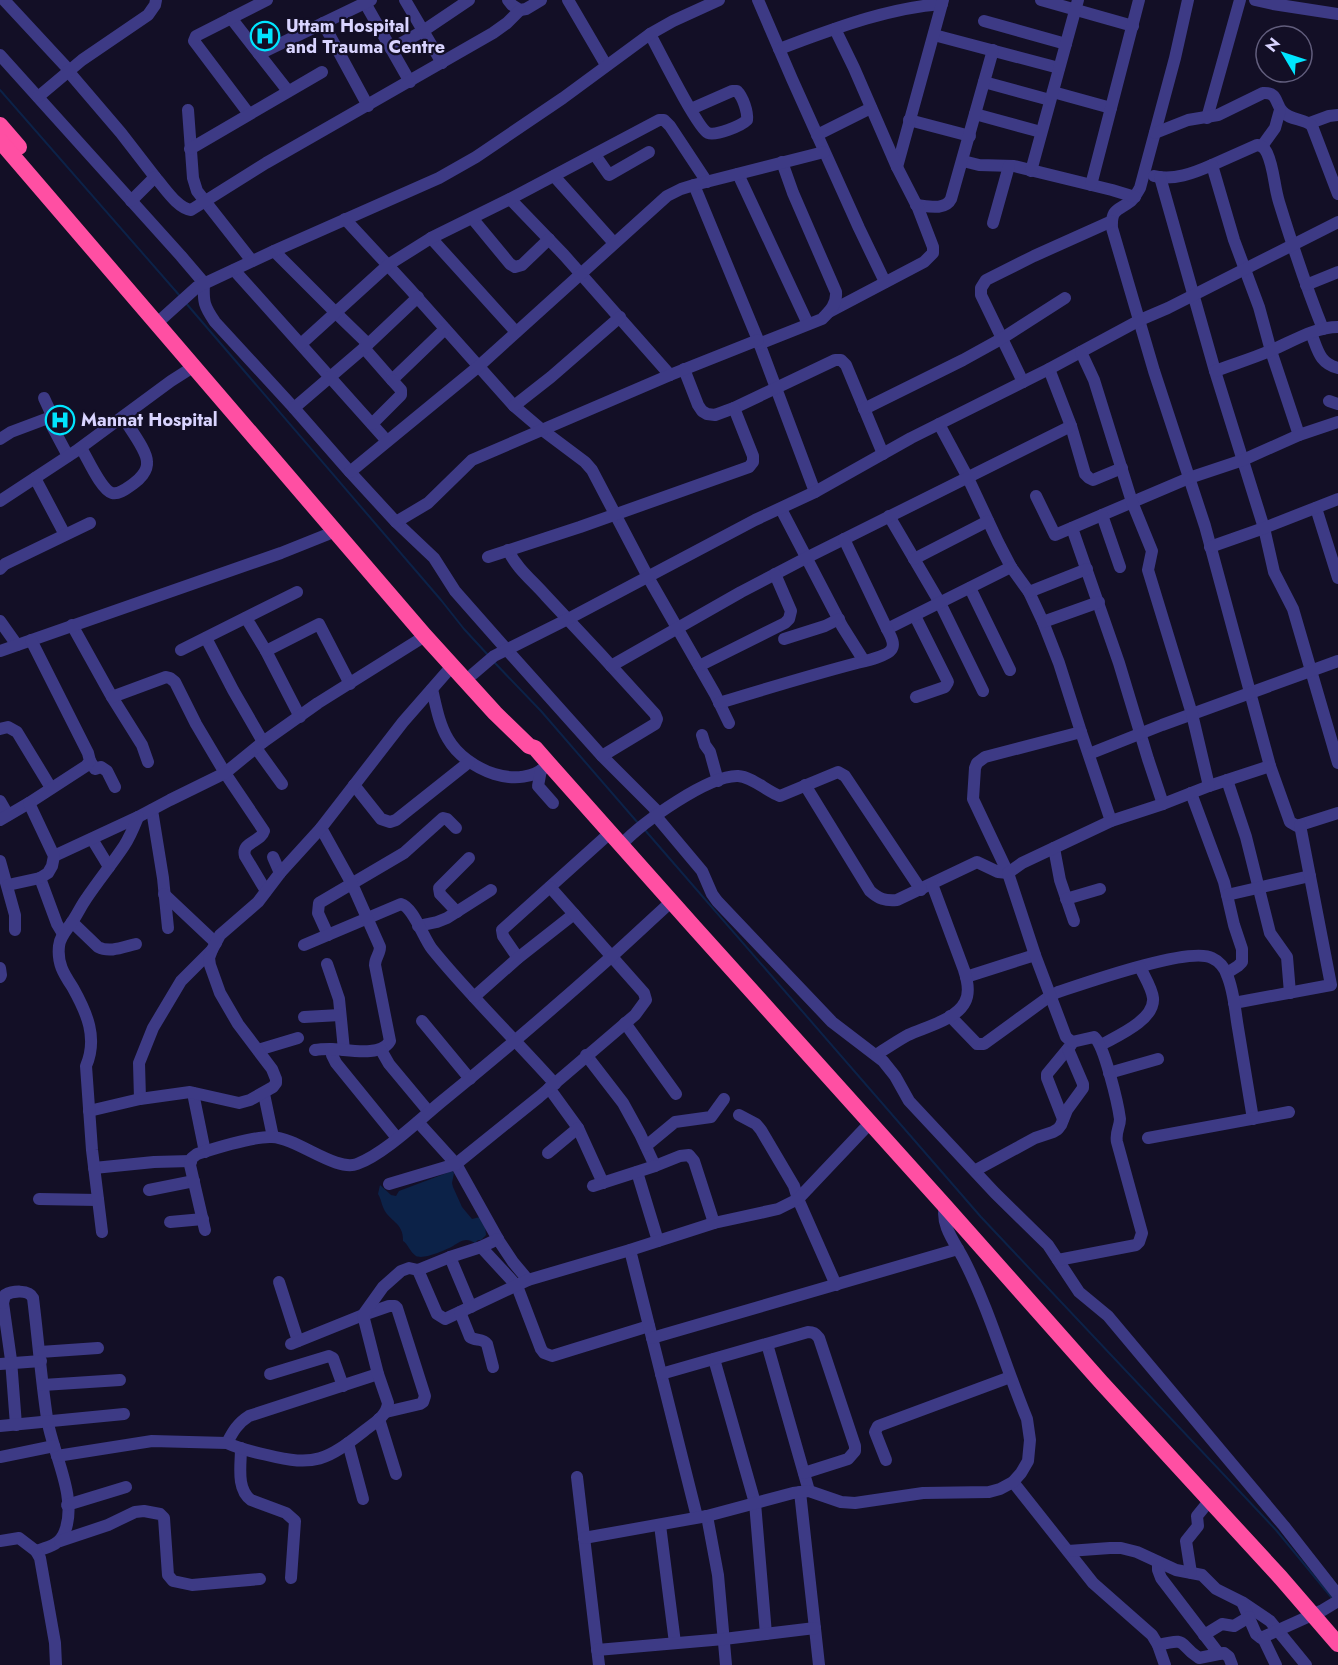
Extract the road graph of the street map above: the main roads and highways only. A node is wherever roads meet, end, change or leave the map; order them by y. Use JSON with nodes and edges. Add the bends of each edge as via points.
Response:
{"nodes":[{"id":1,"x":0,"y":125,"type":"edge"},
{"id":2,"x":0,"y":141,"type":"edge"},
{"id":3,"x":166,"y":315,"type":"junction"},
{"id":4,"x":535,"y":748,"type":"junction"},
{"id":5,"x":1338,"y":1644,"type":"edge"}],
"edges":[{"from":1,"to":3,"type":"highway"},
{"from":2,"to":3,"type":"highway"},
{"from":3,"to":4,"type":"highway","via":[[341,525],[477,670]]},
{"from":3,"to":4,"type":"highway","via":[[194,367],[425,636],[495,713]]},
{"from":4,"to":5,"type":"highway","via":[[545,767],[622,836],[671,902],[1101,1382],[1318,1612]]}]}
